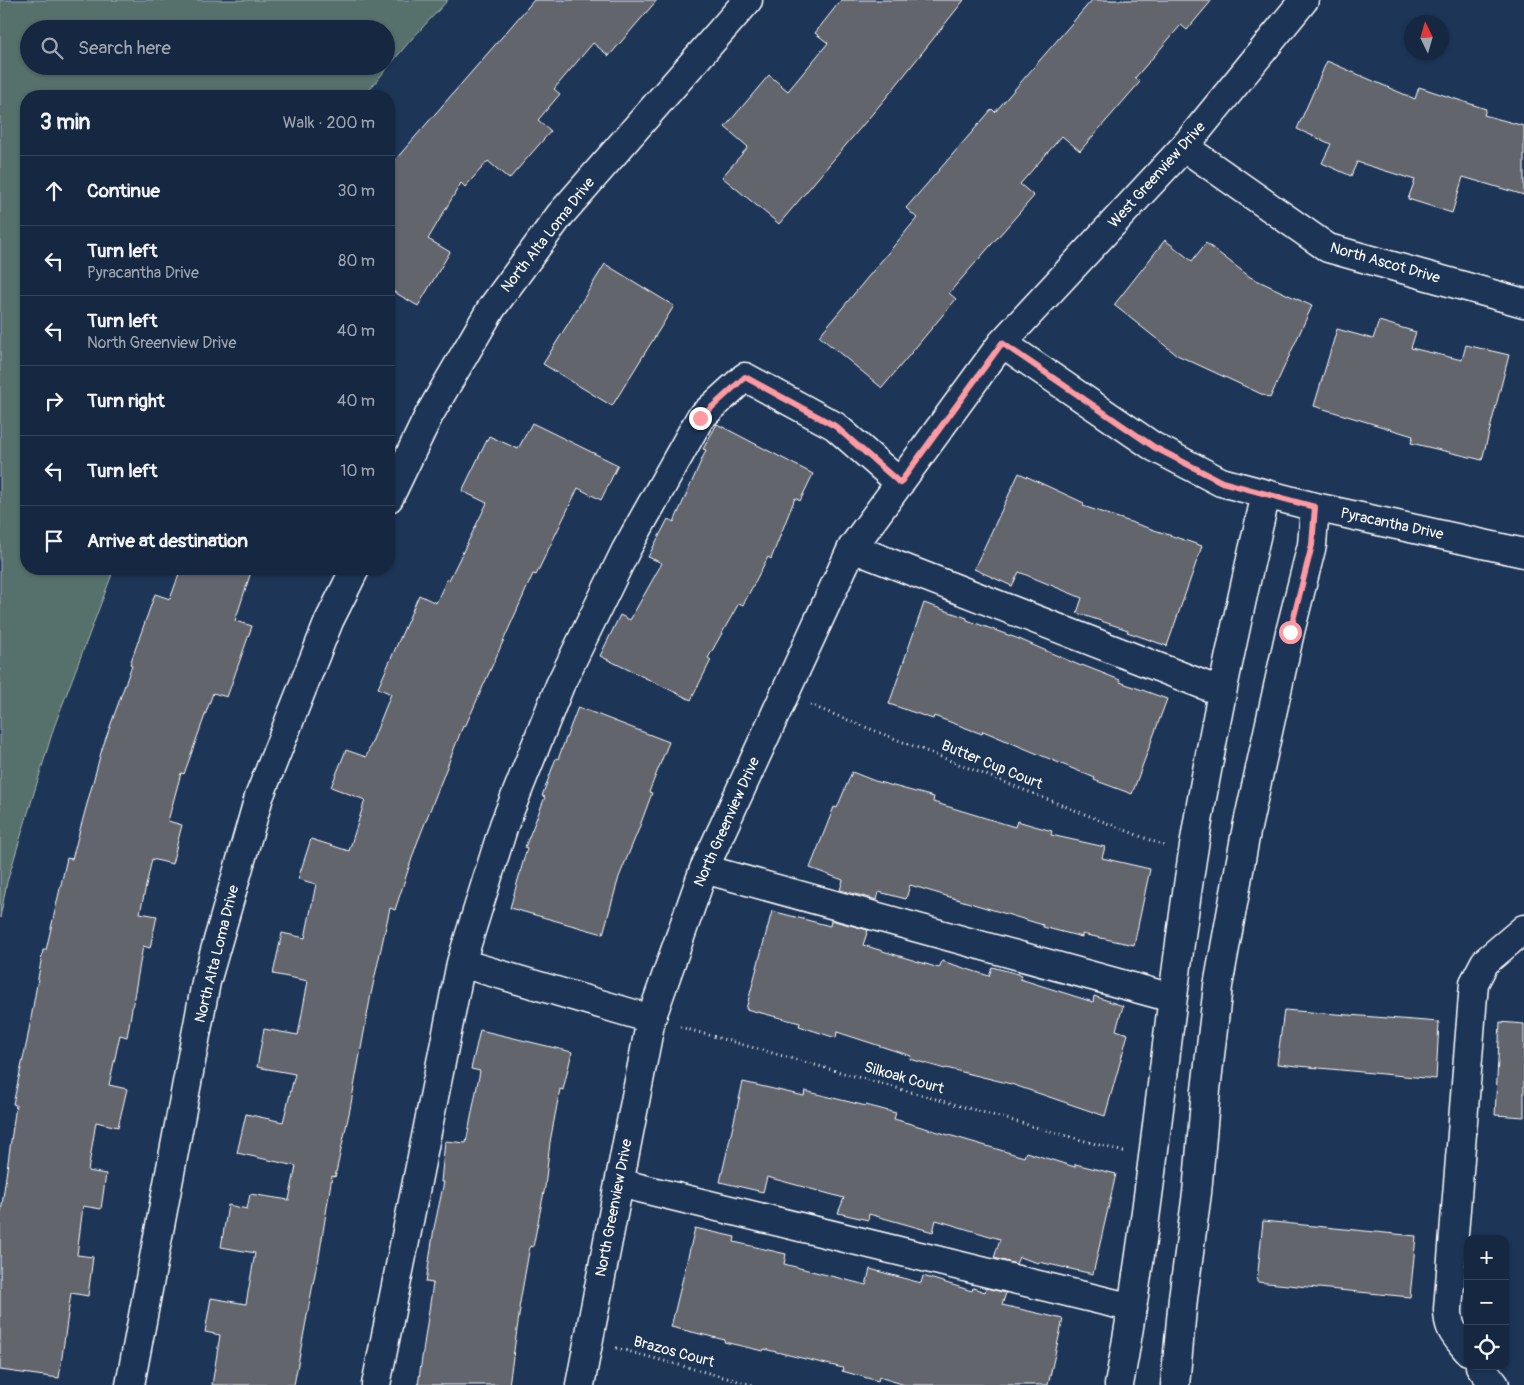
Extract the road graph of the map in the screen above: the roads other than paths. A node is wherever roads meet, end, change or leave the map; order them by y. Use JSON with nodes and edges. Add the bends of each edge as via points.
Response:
{"nodes":[{"id":1,"x":748,"y":0,"type":"edge"},
{"id":2,"x":1304,"y":0,"type":"edge"},
{"id":3,"x":1184,"y":147,"type":"junction"},
{"id":4,"x":1524,"y":303,"type":"edge"},
{"id":5,"x":1002,"y":343,"type":"junction"},
{"id":6,"x":900,"y":483,"type":"junction"},
{"id":7,"x":395,"y":486,"type":"edge"},
{"id":8,"x":1266,"y":494,"type":"junction"},
{"id":9,"x":1315,"y":507,"type":"junction"},
{"id":10,"x":852,"y":548,"type":"junction"},
{"id":11,"x":1524,"y":553,"type":"edge"},
{"id":12,"x":351,"y":575,"type":"edge"},
{"id":13,"x":1222,"y":692,"type":"junction"},
{"id":14,"x":704,"y":868,"type":"junction"},
{"id":15,"x":1524,"y":929,"type":"edge"},
{"id":16,"x":461,"y":963,"type":"junction"},
{"id":17,"x":1172,"y":998,"type":"junction"},
{"id":18,"x":651,"y":1019,"type":"junction"},
{"id":19,"x":619,"y":1183,"type":"junction"},
{"id":20,"x":1133,"y":1308,"type":"junction"},
{"id":21,"x":1464,"y":1346,"type":"edge"},
{"id":22,"x":1483,"y":1370,"type":"edge"},
{"id":23,"x":130,"y":1385,"type":"edge"},
{"id":24,"x":376,"y":1385,"type":"edge"},
{"id":25,"x":580,"y":1385,"type":"edge"},
{"id":26,"x":1118,"y":1385,"type":"edge"},
{"id":27,"x":1175,"y":1385,"type":"edge"},
{"id":28,"x":1495,"y":1385,"type":"edge"}],
"edges":[{"from":1,"to":7,"type":"street","name":"North Alta Loma Drive","via":[[560,215],[491,309],[429,415]]},
{"from":2,"to":3,"type":"street","name":"West Greenview Drive"},
{"from":3,"to":4,"type":"street","name":"North Ascot Drive","via":[[1328,248]]},
{"from":3,"to":5,"type":"street","name":"West Greenview Drive"},
{"from":5,"to":6,"type":"street","name":"North Greenview Drive"},
{"from":5,"to":8,"type":"street","name":"Pyracantha Drive","via":[[1154,447],[1222,482]]},
{"from":6,"to":10,"type":"street","name":"North Greenview Drive"},
{"from":6,"to":16,"type":"street","via":[[835,426],[745,377],[700,418],[626,550],[560,686],[504,826]]},
{"from":8,"to":9,"type":"street","name":"Pyracantha Drive"},
{"from":8,"to":13,"type":"street"},
{"from":9,"to":11,"type":"street","name":"Pyracantha Drive"},
{"from":9,"to":27,"type":"street","via":[[1312,545],[1246,832],[1218,986]]},
{"from":10,"to":13,"type":"street"},
{"from":10,"to":14,"type":"street","name":"North Greenview Drive"},
{"from":12,"to":23,"type":"street","name":"North Alta Loma Drive","via":[[329,621],[260,797],[206,982]]},
{"from":13,"to":17,"type":"street","via":[[1192,857]]},
{"from":14,"to":17,"type":"street"},
{"from":14,"to":18,"type":"street","name":"North Greenview Drive"},
{"from":15,"to":21,"type":"street","via":[[1485,962],[1474,983],[1448,1309],[1452,1332]]},
{"from":16,"to":18,"type":"street"},
{"from":16,"to":24,"type":"street"},
{"from":17,"to":20,"type":"street"},
{"from":18,"to":19,"type":"street","name":"North Greenview Drive"},
{"from":19,"to":20,"type":"street"},
{"from":19,"to":25,"type":"street","name":"North Greenview Drive"},
{"from":20,"to":26,"type":"street"},
{"from":22,"to":28,"type":"street"}]}
